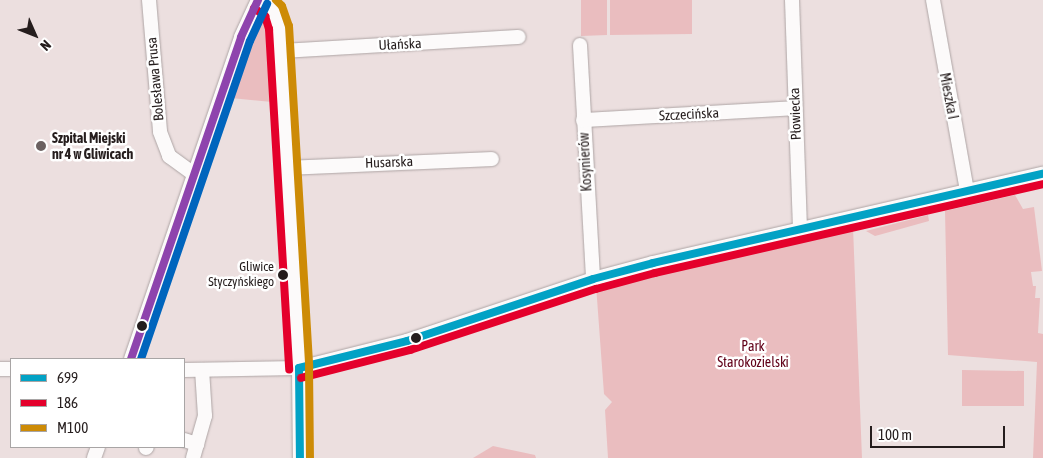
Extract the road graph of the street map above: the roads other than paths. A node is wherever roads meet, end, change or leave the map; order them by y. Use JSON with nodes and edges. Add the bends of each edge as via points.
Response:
{"nodes":[{"id":1,"x":149,"y":0,"type":"edge"},
{"id":2,"x":259,"y":0,"type":"edge"},
{"id":3,"x":792,"y":0,"type":"edge"},
{"id":4,"x":933,"y":0,"type":"edge"},
{"id":5,"x":520,"y":37,"type":"dead end"},
{"id":6,"x":580,"y":45,"type":"dead end"},
{"id":7,"x":281,"y":51,"type":"junction"},
{"id":8,"x":795,"y":108,"type":"junction"},
{"id":9,"x":583,"y":120,"type":"junction"},
{"id":10,"x":492,"y":159,"type":"dead end"},
{"id":11,"x":287,"y":168,"type":"junction"},
{"id":12,"x":194,"y":174,"type":"junction"},
{"id":13,"x":1043,"y":174,"type":"edge"},
{"id":14,"x":967,"y":191,"type":"junction"},
{"id":15,"x":800,"y":229,"type":"junction"},
{"id":16,"x":593,"y":279,"type":"junction"},
{"id":17,"x":131,"y":358,"type":"edge"},
{"id":18,"x":299,"y":368,"type":"junction"},
{"id":19,"x":185,"y":370,"type":"edge"},
{"id":20,"x":202,"y":370,"type":"junction"},
{"id":21,"x":190,"y":442,"type":"edge"},
{"id":22,"x":193,"y":458,"type":"edge"},
{"id":23,"x":300,"y":458,"type":"edge"}],
"edges":[{"from":1,"to":12,"type":"street","name":"Bolesława Prusa","via":[[160,132],[169,156]]},
{"from":2,"to":7,"type":"street","via":[[276,16]]},
{"from":2,"to":12,"type":"street","via":[[241,37]]},
{"from":3,"to":8,"type":"street","name":"Płowiecka"},
{"from":4,"to":14,"type":"street","name":"Mieszka I"},
{"from":5,"to":7,"type":"street","name":"Ułańska"},
{"from":6,"to":9,"type":"street","name":"Kosynierów"},
{"from":7,"to":11,"type":"street"},
{"from":8,"to":9,"type":"street","name":"Szczecińska"},
{"from":8,"to":15,"type":"street","name":"Płowiecka"},
{"from":9,"to":16,"type":"street","name":"Kosynierów"},
{"from":10,"to":11,"type":"street","name":"Husarska"},
{"from":11,"to":18,"type":"street"},
{"from":12,"to":17,"type":"street"},
{"from":13,"to":14,"type":"street"},
{"from":14,"to":15,"type":"street"},
{"from":15,"to":16,"type":"street"},
{"from":16,"to":18,"type":"street","via":[[426,335]]},
{"from":18,"to":20,"type":"street"},
{"from":18,"to":23,"type":"street"},
{"from":19,"to":20,"type":"street"},
{"from":20,"to":21,"type":"street","via":[[205,416]]},
{"from":21,"to":22,"type":"street"}]}
